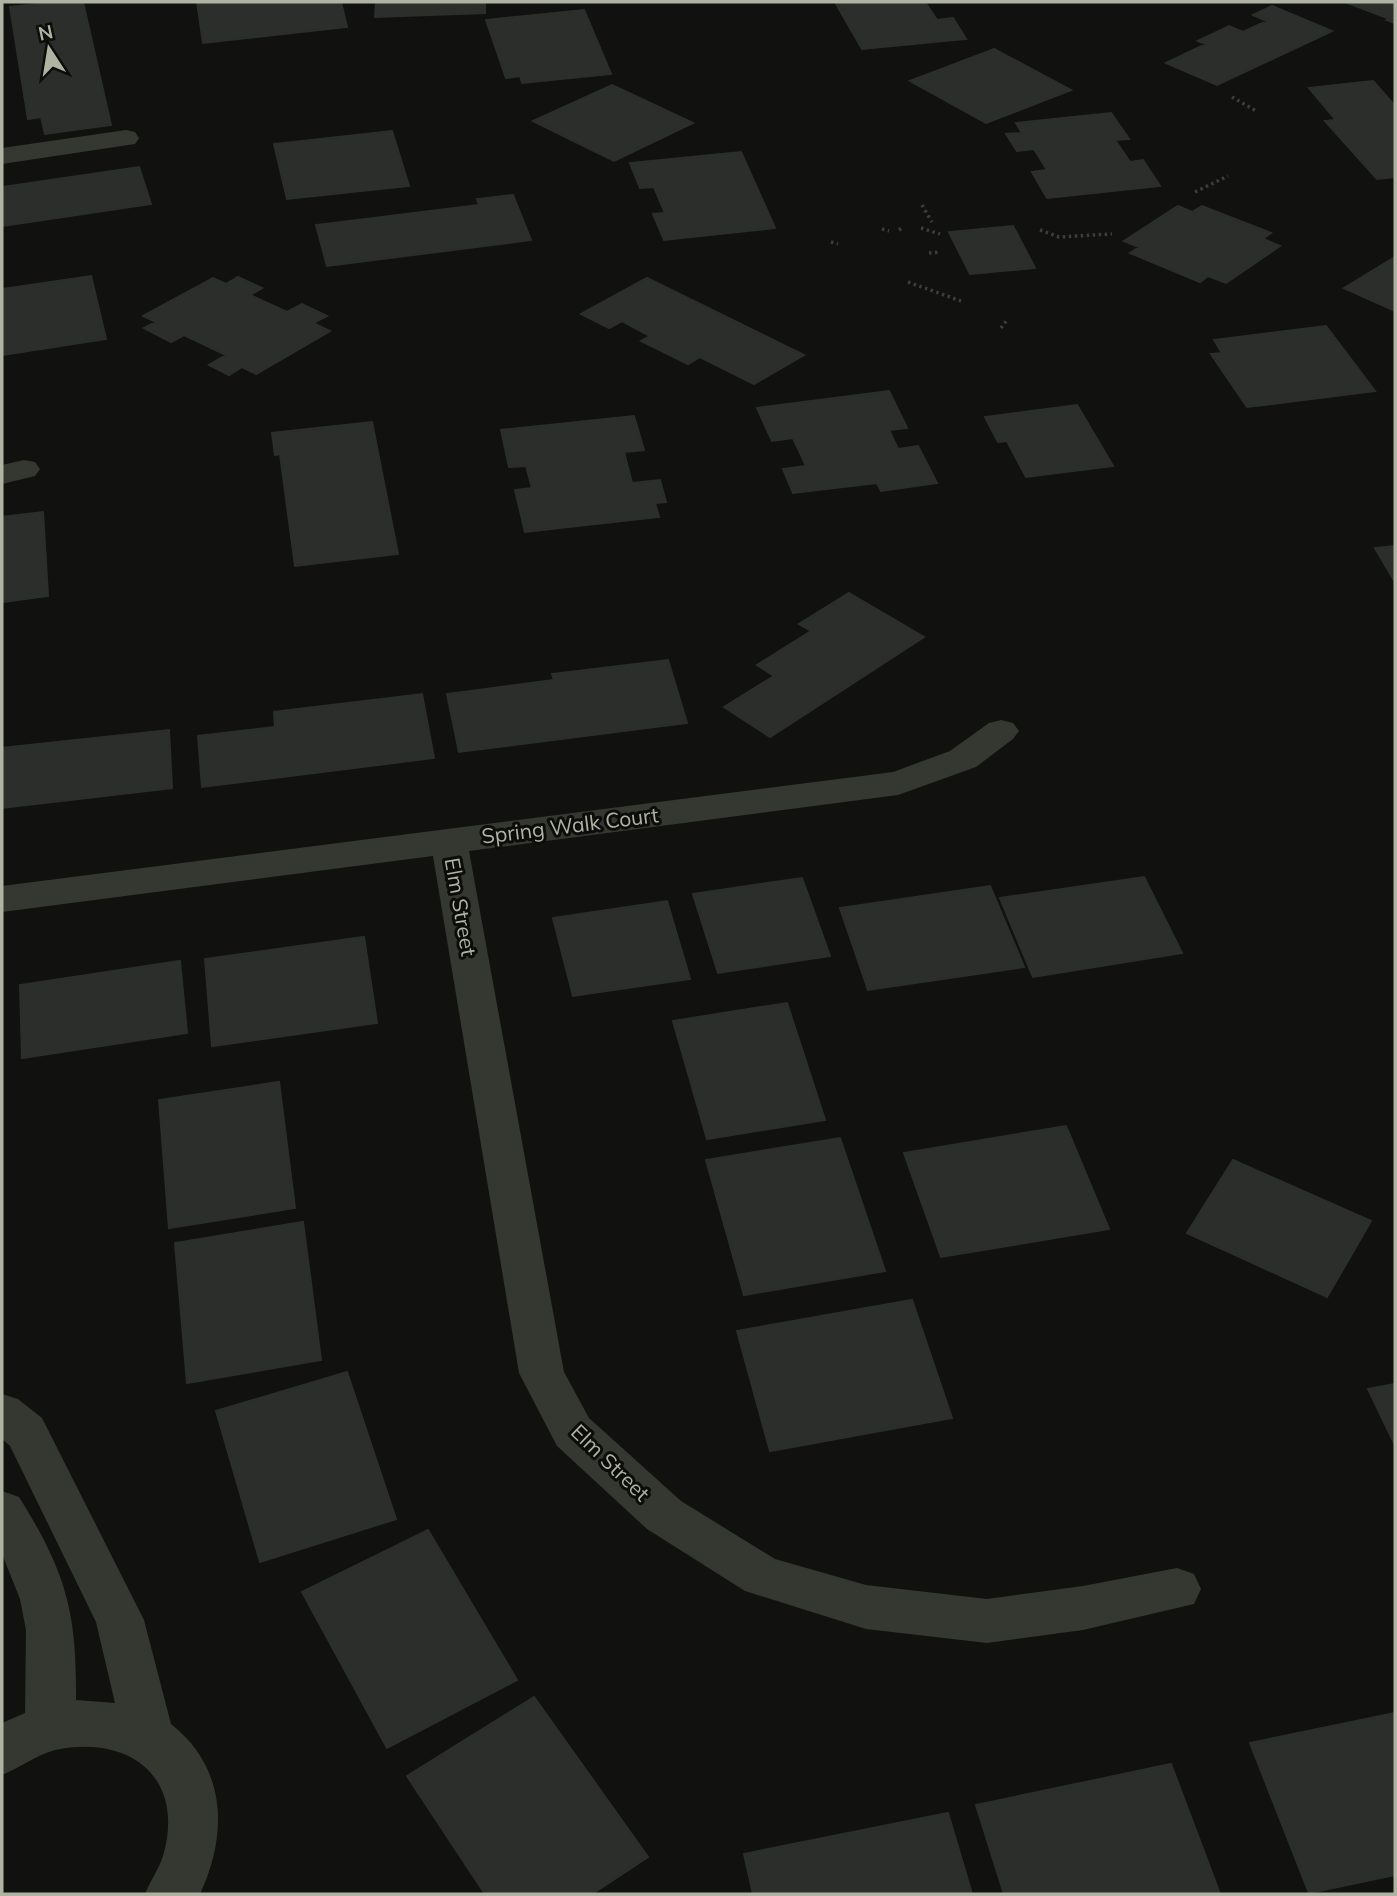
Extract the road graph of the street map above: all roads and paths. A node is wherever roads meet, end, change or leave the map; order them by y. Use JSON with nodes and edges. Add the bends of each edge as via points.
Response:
{"nodes":[{"id":1,"x":1232,"y":97,"type":"dead end"},
{"id":2,"x":1256,"y":111,"type":"dead end"},
{"id":3,"x":126,"y":138,"type":"dead end"},
{"id":4,"x":2,"y":156,"type":"edge"},
{"id":5,"x":1228,"y":176,"type":"dead end"},
{"id":6,"x":1195,"y":192,"type":"dead end"},
{"id":7,"x":922,"y":205,"type":"dead end"},
{"id":8,"x":932,"y":222,"type":"dead end"},
{"id":9,"x":921,"y":228,"type":"dead end"},
{"id":10,"x":882,"y":229,"type":"dead end"},
{"id":11,"x":1040,"y":230,"type":"dead end"},
{"id":12,"x":889,"y":231,"type":"dead end"},
{"id":13,"x":940,"y":234,"type":"dead end"},
{"id":14,"x":1112,"y":234,"type":"dead end"},
{"id":15,"x":831,"y":242,"type":"dead end"},
{"id":16,"x":838,"y":244,"type":"dead end"},
{"id":17,"x":941,"y":252,"type":"dead end"},
{"id":18,"x":929,"y":253,"type":"dead end"},
{"id":19,"x":908,"y":282,"type":"dead end"},
{"id":20,"x":961,"y":301,"type":"dead end"},
{"id":21,"x":1007,"y":320,"type":"dead end"},
{"id":22,"x":1001,"y":328,"type":"dead end"},
{"id":23,"x":1002,"y":732,"type":"dead end"},
{"id":24,"x":449,"y":841,"type":"junction"},
{"id":25,"x":2,"y":899,"type":"edge"},
{"id":26,"x":2,"y":1413,"type":"edge"},
{"id":27,"x":2,"y":1511,"type":"edge"},
{"id":28,"x":1177,"y":1589,"type":"dead end"},
{"id":29,"x":149,"y":1738,"type":"junction"},
{"id":30,"x":16,"y":1740,"type":"edge"},
{"id":31,"x":190,"y":1879,"type":"edge"}],
"edges":[{"from":1,"to":2,"type":"path"},
{"from":3,"to":4,"type":"street"},
{"from":5,"to":6,"type":"path"},
{"from":7,"to":8,"type":"path"},
{"from":9,"to":13,"type":"path"},
{"from":10,"to":12,"type":"path"},
{"from":11,"to":14,"type":"path","via":[[1059,237]]},
{"from":15,"to":16,"type":"path"},
{"from":17,"to":18,"type":"path"},
{"from":19,"to":20,"type":"path"},
{"from":21,"to":22,"type":"path"},
{"from":23,"to":24,"type":"street","name":"Spring Walk Court","via":[[963,760],[898,783]]},
{"from":24,"to":25,"type":"street","name":"Spring Walk Court"},
{"from":24,"to":28,"type":"street","name":"Elm Street","via":[[542,1373],[573,1432],[664,1515],[762,1576],[866,1607],[986,1621]]},
{"from":26,"to":29,"type":"street","via":[[26,1432],[120,1620]]},
{"from":27,"to":30,"type":"street","via":[[37,1578],[50,1628]]},
{"from":29,"to":30,"type":"street","via":[[119,1726],[86,1723]]},
{"from":29,"to":31,"type":"street","via":[[172,1758],[188,1785],[195,1816]]}]}
